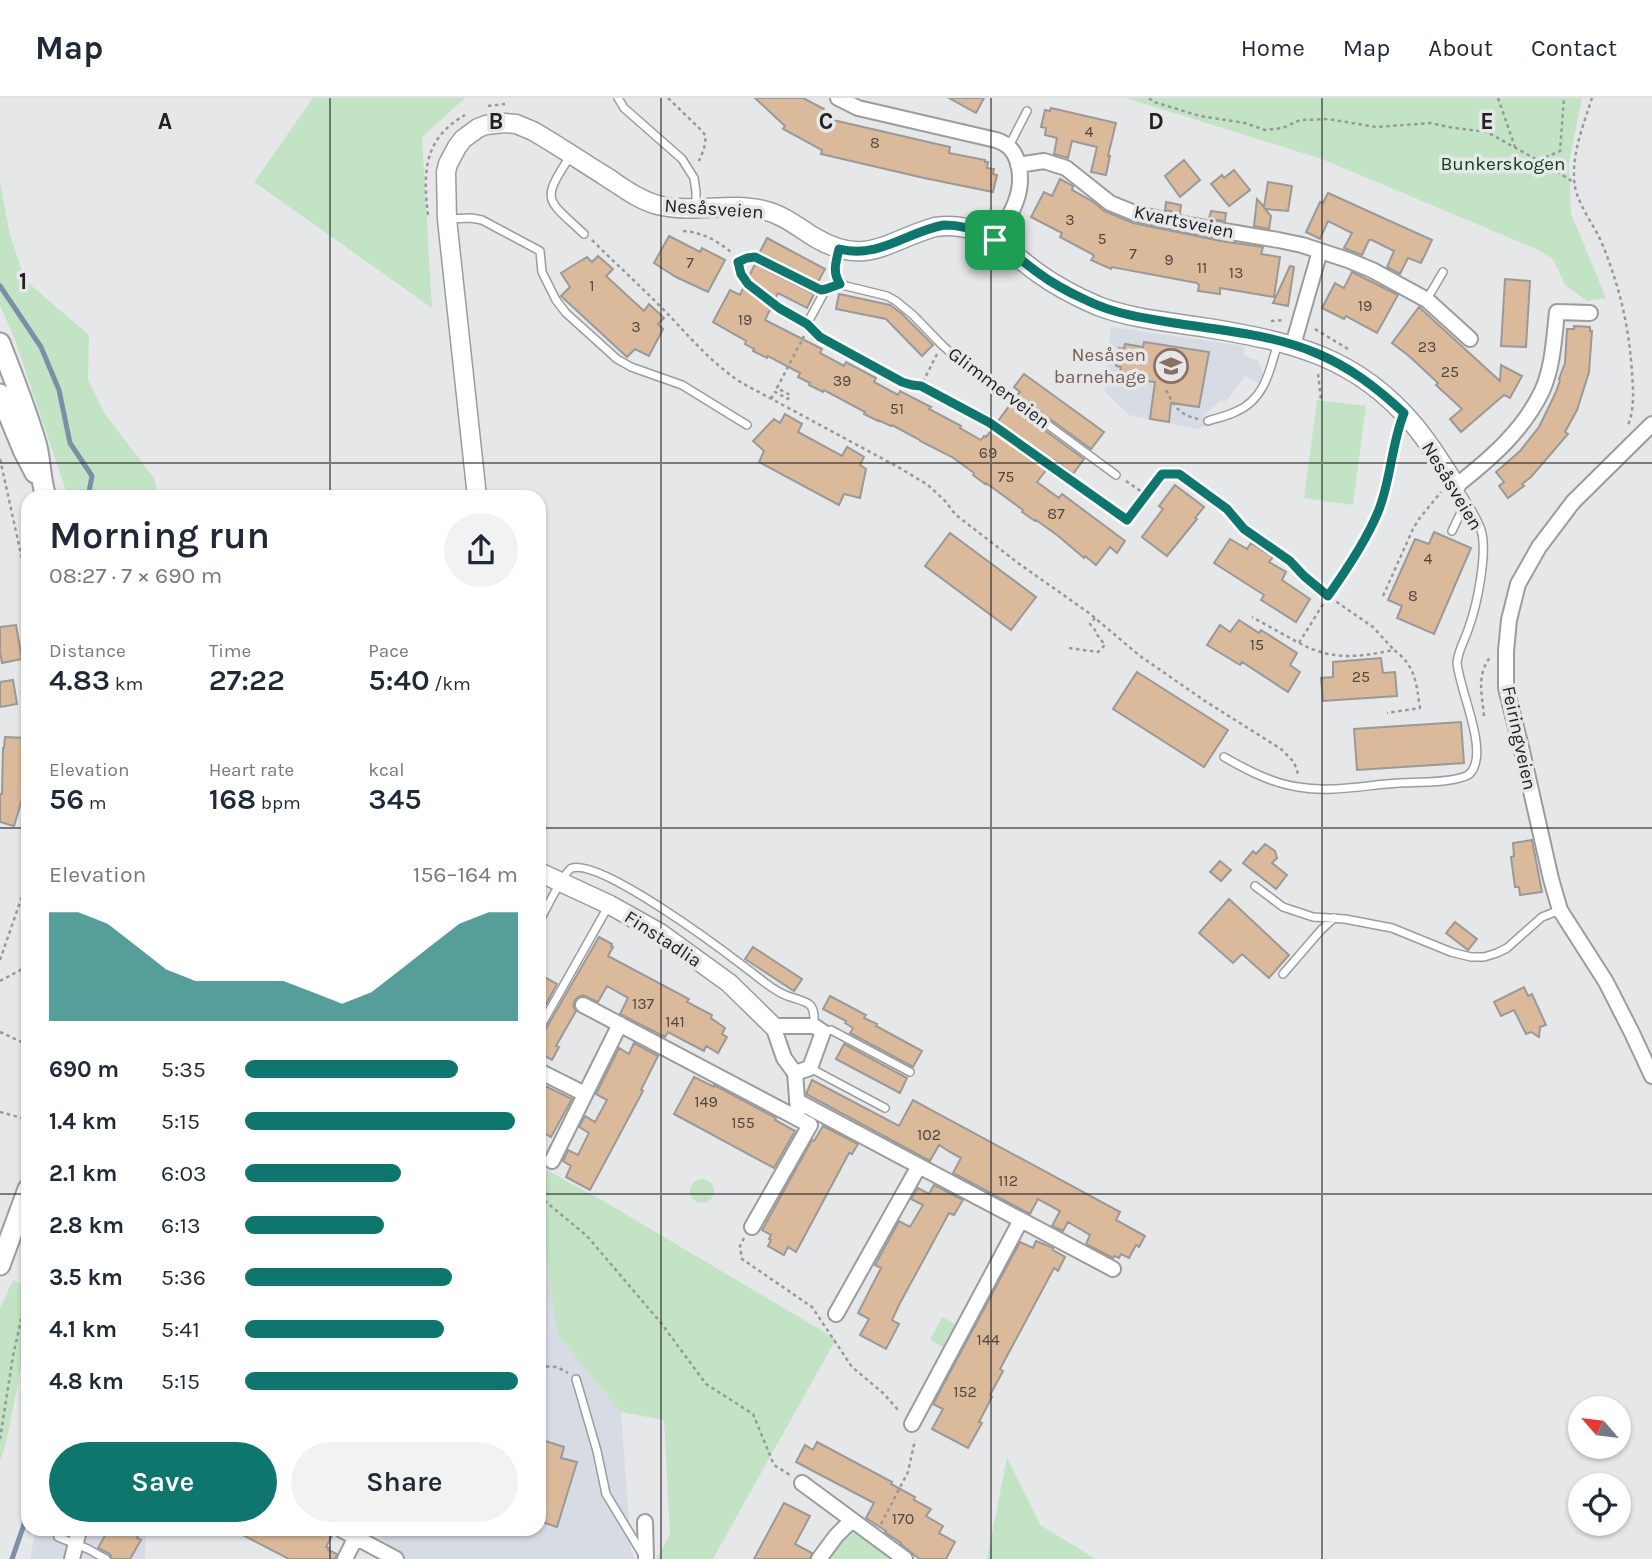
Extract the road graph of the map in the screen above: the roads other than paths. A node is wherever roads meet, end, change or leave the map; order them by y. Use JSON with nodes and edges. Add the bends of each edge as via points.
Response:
{"nodes":[{"id":1,"x":618,"y":98,"type":"edge"},
{"id":2,"x":838,"y":98,"type":"edge"},
{"id":3,"x":1027,"y":111,"type":"dead end"},
{"id":4,"x":1009,"y":146,"type":"junction"},
{"id":5,"x":572,"y":154,"type":"junction"},
{"id":6,"x":1018,"y":165,"type":"junction"},
{"id":7,"x":696,"y":208,"type":"junction"},
{"id":8,"x":438,"y":220,"type":"junction"},
{"id":9,"x":584,"y":234,"type":"road end"},
{"id":10,"x":995,"y":240,"type":"junction"},
{"id":11,"x":839,"y":249,"type":"junction"},
{"id":12,"x":1320,"y":251,"type":"junction"},
{"id":13,"x":738,"y":262,"type":"road end"},
{"id":14,"x":1443,"y":272,"type":"dead end"},
{"id":15,"x":840,"y":284,"type":"junction"},
{"id":16,"x":826,"y":289,"type":"junction"},
{"id":17,"x":1427,"y":300,"type":"junction"},
{"id":18,"x":1590,"y":313,"type":"dead end"},
{"id":19,"x":807,"y":324,"type":"road end"},
{"id":20,"x":1469,"y":339,"type":"dead end"},
{"id":21,"x":1285,"y":343,"type":"junction"},
{"id":22,"x":0,"y":344,"type":"edge"},
{"id":23,"x":0,"y":394,"type":"edge"},
{"id":24,"x":1404,"y":413,"type":"junction"},
{"id":25,"x":1208,"y":421,"type":"road end"},
{"id":26,"x":1652,"y":424,"type":"edge"},
{"id":27,"x":747,"y":425,"type":"dead end"},
{"id":28,"x":1115,"y":475,"type":"road end"},
{"id":29,"x":1458,"y":489,"type":"junction"},
{"id":30,"x":43,"y":490,"type":"edge"},
{"id":31,"x":44,"y":490,"type":"edge"},
{"id":32,"x":476,"y":490,"type":"edge"},
{"id":33,"x":1452,"y":531,"type":"dead end"},
{"id":34,"x":1340,"y":578,"type":"road end"},
{"id":35,"x":1224,"y":757,"type":"dead end"},
{"id":36,"x":546,"y":875,"type":"edge"},
{"id":37,"x":562,"y":882,"type":"junction"},
{"id":38,"x":1255,"y":887,"type":"dead end"},
{"id":39,"x":610,"y":905,"type":"junction"},
{"id":40,"x":546,"y":910,"type":"edge"},
{"id":41,"x":1560,"y":910,"type":"junction"},
{"id":42,"x":1334,"y":918,"type":"junction"},
{"id":43,"x":1283,"y":974,"type":"dead end"},
{"id":44,"x":583,"y":1005,"type":"dead end"},
{"id":45,"x":546,"y":1017,"type":"edge"},
{"id":46,"x":620,"y":1024,"type":"junction"},
{"id":47,"x":773,"y":1026,"type":"junction"},
{"id":48,"x":818,"y":1029,"type":"junction"},
{"id":49,"x":810,"y":1068,"type":"junction"},
{"id":50,"x":910,"y":1072,"type":"dead end"},
{"id":51,"x":795,"y":1073,"type":"junction"},
{"id":52,"x":546,"y":1074,"type":"edge"},
{"id":53,"x":1652,"y":1076,"type":"edge"},
{"id":54,"x":585,"y":1094,"type":"junction"},
{"id":55,"x":797,"y":1101,"type":"junction"},
{"id":56,"x":886,"y":1108,"type":"dead end"},
{"id":57,"x":799,"y":1119,"type":"junction"},
{"id":58,"x":552,"y":1161,"type":"dead end"},
{"id":59,"x":919,"y":1166,"type":"junction"},
{"id":60,"x":21,"y":1208,"type":"edge"},
{"id":61,"x":1021,"y":1220,"type":"junction"},
{"id":62,"x":752,"y":1227,"type":"road end"},
{"id":63,"x":0,"y":1265,"type":"edge"},
{"id":64,"x":1113,"y":1269,"type":"dead end"},
{"id":65,"x":836,"y":1314,"type":"dead end"},
{"id":66,"x":576,"y":1380,"type":"road end"},
{"id":67,"x":912,"y":1424,"type":"road end"},
{"id":68,"x":802,"y":1483,"type":"road end"},
{"id":69,"x":852,"y":1520,"type":"junction"},
{"id":70,"x":645,"y":1522,"type":"dead end"},
{"id":71,"x":58,"y":1536,"type":"edge"},
{"id":72,"x":356,"y":1536,"type":"edge"},
{"id":73,"x":362,"y":1536,"type":"edge"},
{"id":74,"x":74,"y":1552,"type":"edge"},
{"id":75,"x":106,"y":1559,"type":"edge"},
{"id":76,"x":345,"y":1559,"type":"edge"},
{"id":77,"x":396,"y":1559,"type":"edge"},
{"id":78,"x":646,"y":1559,"type":"edge"},
{"id":79,"x":819,"y":1559,"type":"edge"},
{"id":80,"x":905,"y":1559,"type":"edge"}],
"edges":[{"from":1,"to":7,"type":"lane","via":[[682,159],[694,178]]},
{"from":2,"to":4,"type":"street","via":[[858,108]]},
{"from":3,"to":4,"type":"lane"},
{"from":4,"to":6,"type":"street"},
{"from":5,"to":7,"type":"street","name":"Nesåsveien","via":[[657,205]]},
{"from":5,"to":8,"type":"street","name":"Nesåsveien","via":[[516,124],[478,128],[463,139],[447,164]]},
{"from":5,"to":9,"type":"lane","via":[[554,180],[550,197]]},
{"from":6,"to":10,"type":"street","via":[[1020,190]]},
{"from":6,"to":12,"type":"street","name":"Kvartsveien","via":[[1044,161],[1066,168],[1110,202],[1137,214]]},
{"from":7,"to":11,"type":"street","name":"Nesåsveien","via":[[766,210]]},
{"from":8,"to":27,"type":"lane","via":[[482,220],[540,251],[542,272],[556,300],[617,359],[682,385]]},
{"from":8,"to":32,"type":"street","name":"Nesåsveien"},
{"from":10,"to":11,"type":"street","name":"Nesåsveien","via":[[964,226],[944,225],[866,252]]},
{"from":10,"to":21,"type":"street","name":"Nesåsveien","via":[[1061,288],[1101,307]]},
{"from":11,"to":15,"type":"lane","via":[[834,269]]},
{"from":12,"to":17,"type":"street","name":"Kvartsveien","via":[[1372,270]]},
{"from":12,"to":21,"type":"street"},
{"from":13,"to":16,"type":"lane","via":[[755,257]]},
{"from":14,"to":17,"type":"lane"},
{"from":15,"to":16,"type":"lane"},
{"from":15,"to":28,"type":"lane","name":"Glimmerveien","via":[[896,301],[976,375]]},
{"from":16,"to":19,"type":"lane"},
{"from":17,"to":20,"type":"street","name":"Kvartsveien"},
{"from":18,"to":29,"type":"street","via":[[1557,312],[1542,391],[1487,461]]},
{"from":21,"to":24,"type":"street","name":"Nesåsveien","via":[[1344,366]]},
{"from":21,"to":25,"type":"lane","via":[[1254,401]]},
{"from":22,"to":31,"type":"main road","via":[[37,446]]},
{"from":23,"to":30,"type":"main road"},
{"from":24,"to":29,"type":"street","name":"Nesåsveien"},
{"from":24,"to":34,"type":"lane","via":[[1379,512]]},
{"from":26,"to":41,"type":"street","name":"Feiringveien","via":[[1573,502],[1539,547],[1518,584],[1509,620],[1506,688]]},
{"from":29,"to":33,"type":"lane"},
{"from":29,"to":35,"type":"lane","name":"Nesåsveien","via":[[1478,522],[1483,541],[1472,617],[1457,663],[1477,748],[1473,771],[1460,778],[1300,788],[1273,781]]},
{"from":36,"to":37,"type":"street","name":"Finstadlia"},
{"from":37,"to":39,"type":"street","name":"Finstadlia"},
{"from":37,"to":40,"type":"lane"},
{"from":37,"to":48,"type":"lane","via":[[565,873],[576,867],[619,883],[703,935],[779,993],[809,1004]]},
{"from":38,"to":42,"type":"lane","via":[[1283,907],[1312,918]]},
{"from":39,"to":45,"type":"lane"},
{"from":39,"to":47,"type":"street","name":"Finstadlia","via":[[660,933],[729,983]]},
{"from":41,"to":42,"type":"lane","via":[[1542,917],[1507,948],[1483,957],[1451,952],[1392,928]]},
{"from":41,"to":53,"type":"street","name":"Feiringveien","via":[[1606,982]]},
{"from":42,"to":43,"type":"lane"},
{"from":44,"to":46,"type":"street"},
{"from":46,"to":54,"type":"street"},
{"from":46,"to":57,"type":"street"},
{"from":47,"to":48,"type":"street"},
{"from":47,"to":51,"type":"street","name":"Finstadlia","via":[[784,1058]]},
{"from":48,"to":49,"type":"street"},
{"from":48,"to":50,"type":"lane","via":[[831,1030]]},
{"from":49,"to":51,"type":"street"},
{"from":49,"to":56,"type":"lane"},
{"from":51,"to":55,"type":"street"},
{"from":52,"to":54,"type":"street"},
{"from":54,"to":58,"type":"street"},
{"from":55,"to":57,"type":"street"},
{"from":55,"to":59,"type":"street"},
{"from":57,"to":62,"type":"street","via":[[810,1125]]},
{"from":59,"to":61,"type":"street"},
{"from":59,"to":65,"type":"street"},
{"from":60,"to":63,"type":"main road"},
{"from":61,"to":64,"type":"street"},
{"from":61,"to":67,"type":"street"},
{"from":66,"to":78,"type":"lane","via":[[606,1494]]},
{"from":68,"to":69,"type":"street"},
{"from":69,"to":79,"type":"street"},
{"from":69,"to":80,"type":"street"},
{"from":70,"to":78,"type":"street"},
{"from":71,"to":74,"type":"lane"},
{"from":72,"to":76,"type":"street"},
{"from":73,"to":77,"type":"street"},
{"from":74,"to":75,"type":"lane","via":[[88,1549]]}]}
